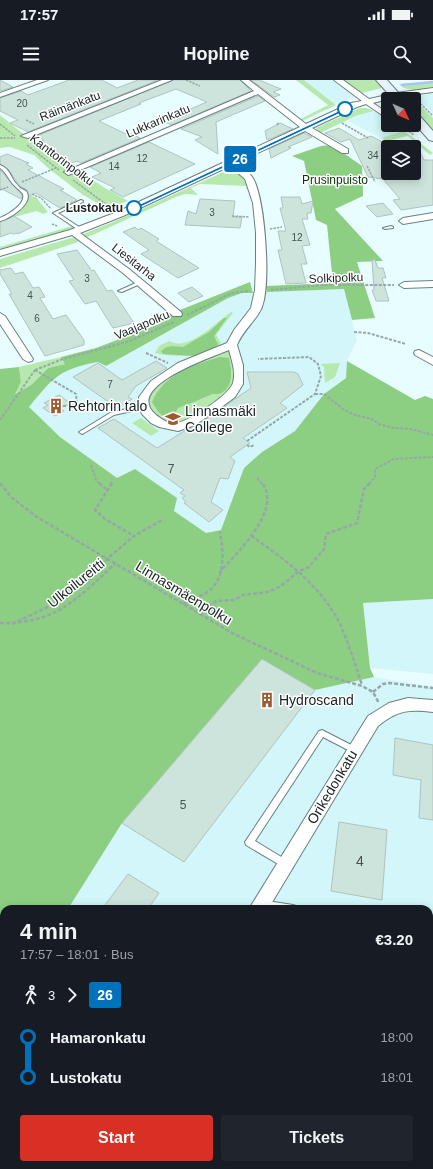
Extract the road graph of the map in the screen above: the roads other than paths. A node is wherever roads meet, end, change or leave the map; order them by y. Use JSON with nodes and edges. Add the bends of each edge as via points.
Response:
{"nodes":[{"id":1,"x":44,"y":80,"type":"edge"},
{"id":2,"x":168,"y":80,"type":"edge"},
{"id":3,"x":245,"y":80,"type":"edge"},
{"id":4,"x":338,"y":80,"type":"edge"},
{"id":5,"x":382,"y":80,"type":"edge"},
{"id":6,"x":433,"y":90,"type":"edge"},
{"id":7,"x":257,"y":92,"type":"junction"},
{"id":8,"x":393,"y":92,"type":"edge"},
{"id":9,"x":421,"y":92,"type":"edge"},
{"id":10,"x":0,"y":95,"type":"edge"},
{"id":11,"x":381,"y":99,"type":"edge"},
{"id":12,"x":366,"y":101,"type":"junction"},
{"id":13,"x":381,"y":112,"type":"edge"},
{"id":14,"x":421,"y":124,"type":"edge"},
{"id":15,"x":306,"y":128,"type":"junction"},
{"id":16,"x":433,"y":138,"type":"edge"},
{"id":17,"x":22,"y":139,"type":"road end"},
{"id":18,"x":345,"y":150,"type":"dead end"},
{"id":19,"x":228,"y":162,"type":"junction"},
{"id":20,"x":0,"y":166,"type":"edge"},
{"id":21,"x":66,"y":174,"type":"road end"},
{"id":22,"x":81,"y":201,"type":"dead end"},
{"id":23,"x":433,"y":216,"type":"edge"},
{"id":24,"x":0,"y":220,"type":"edge"},
{"id":25,"x":403,"y":221,"type":"dead end"},
{"id":26,"x":76,"y":231,"type":"junction"},
{"id":27,"x":0,"y":253,"type":"edge"},
{"id":28,"x":140,"y":283,"type":"junction"},
{"id":29,"x":433,"y":284,"type":"edge"},
{"id":30,"x":404,"y":285,"type":"road end"},
{"id":31,"x":120,"y":290,"type":"dead end"},
{"id":32,"x":177,"y":314,"type":"road end"},
{"id":33,"x":0,"y":316,"type":"edge"},
{"id":34,"x":232,"y":346,"type":"junction"},
{"id":35,"x":419,"y":353,"type":"dead end"},
{"id":36,"x":28,"y":359,"type":"dead end"},
{"id":37,"x":433,"y":362,"type":"edge"},
{"id":38,"x":143,"y":407,"type":"junction"},
{"id":39,"x":82,"y":432,"type":"dead end"},
{"id":40,"x":433,"y":706,"type":"edge"},
{"id":41,"x":354,"y":750,"type":"junction"},
{"id":42,"x":285,"y":864,"type":"junction"},
{"id":43,"x":260,"y":905,"type":"edge"}],
"edges":[{"from":1,"to":10,"type":"street"},
{"from":2,"to":17,"type":"street","name":"Räimänkatu"},
{"from":3,"to":7,"type":"street"},
{"from":4,"to":12,"type":"street"},
{"from":5,"to":8,"type":"main road"},
{"from":6,"to":9,"type":"street"},
{"from":7,"to":15,"type":"street"},
{"from":7,"to":21,"type":"street","name":"Lukkarinkatu"},
{"from":11,"to":12,"type":"street"},
{"from":12,"to":13,"type":"street"},
{"from":12,"to":15,"type":"street"},
{"from":14,"to":16,"type":"main road"},
{"from":15,"to":18,"type":"street"},
{"from":15,"to":19,"type":"street"},
{"from":19,"to":26,"type":"street","via":[[120,214]]},
{"from":19,"to":34,"type":"street","via":[[249,179],[257,198],[260,290],[260,304],[239,330]]},
{"from":20,"to":24,"type":"lane","via":[[24,193],[25,200],[15,213]]},
{"from":22,"to":26,"type":"lane","via":[[55,213]]},
{"from":23,"to":25,"type":"street"},
{"from":26,"to":27,"type":"street"},
{"from":26,"to":28,"type":"street","name":"Liesitarha"},
{"from":28,"to":31,"type":"lane"},
{"from":28,"to":32,"type":"street","name":"Liesitarha"},
{"from":29,"to":30,"type":"street"},
{"from":33,"to":36,"type":"street"},
{"from":34,"to":38,"type":"street","via":[[178,367],[161,378],[148,390]]},
{"from":34,"to":38,"type":"street","via":[[238,364],[239,383],[237,389],[221,402],[180,427],[167,427]]},
{"from":35,"to":37,"type":"street"},
{"from":38,"to":39,"type":"lane","via":[[112,414]]},
{"from":40,"to":41,"type":"street","name":"Orikedonkatu","via":[[410,704],[392,707],[373,721]]},
{"from":41,"to":42,"type":"street","name":"Orikedonkatu"},
{"from":41,"to":42,"type":"lane","via":[[322,733],[249,842]]},
{"from":42,"to":43,"type":"street","name":"Orikedonkatu"}]}
